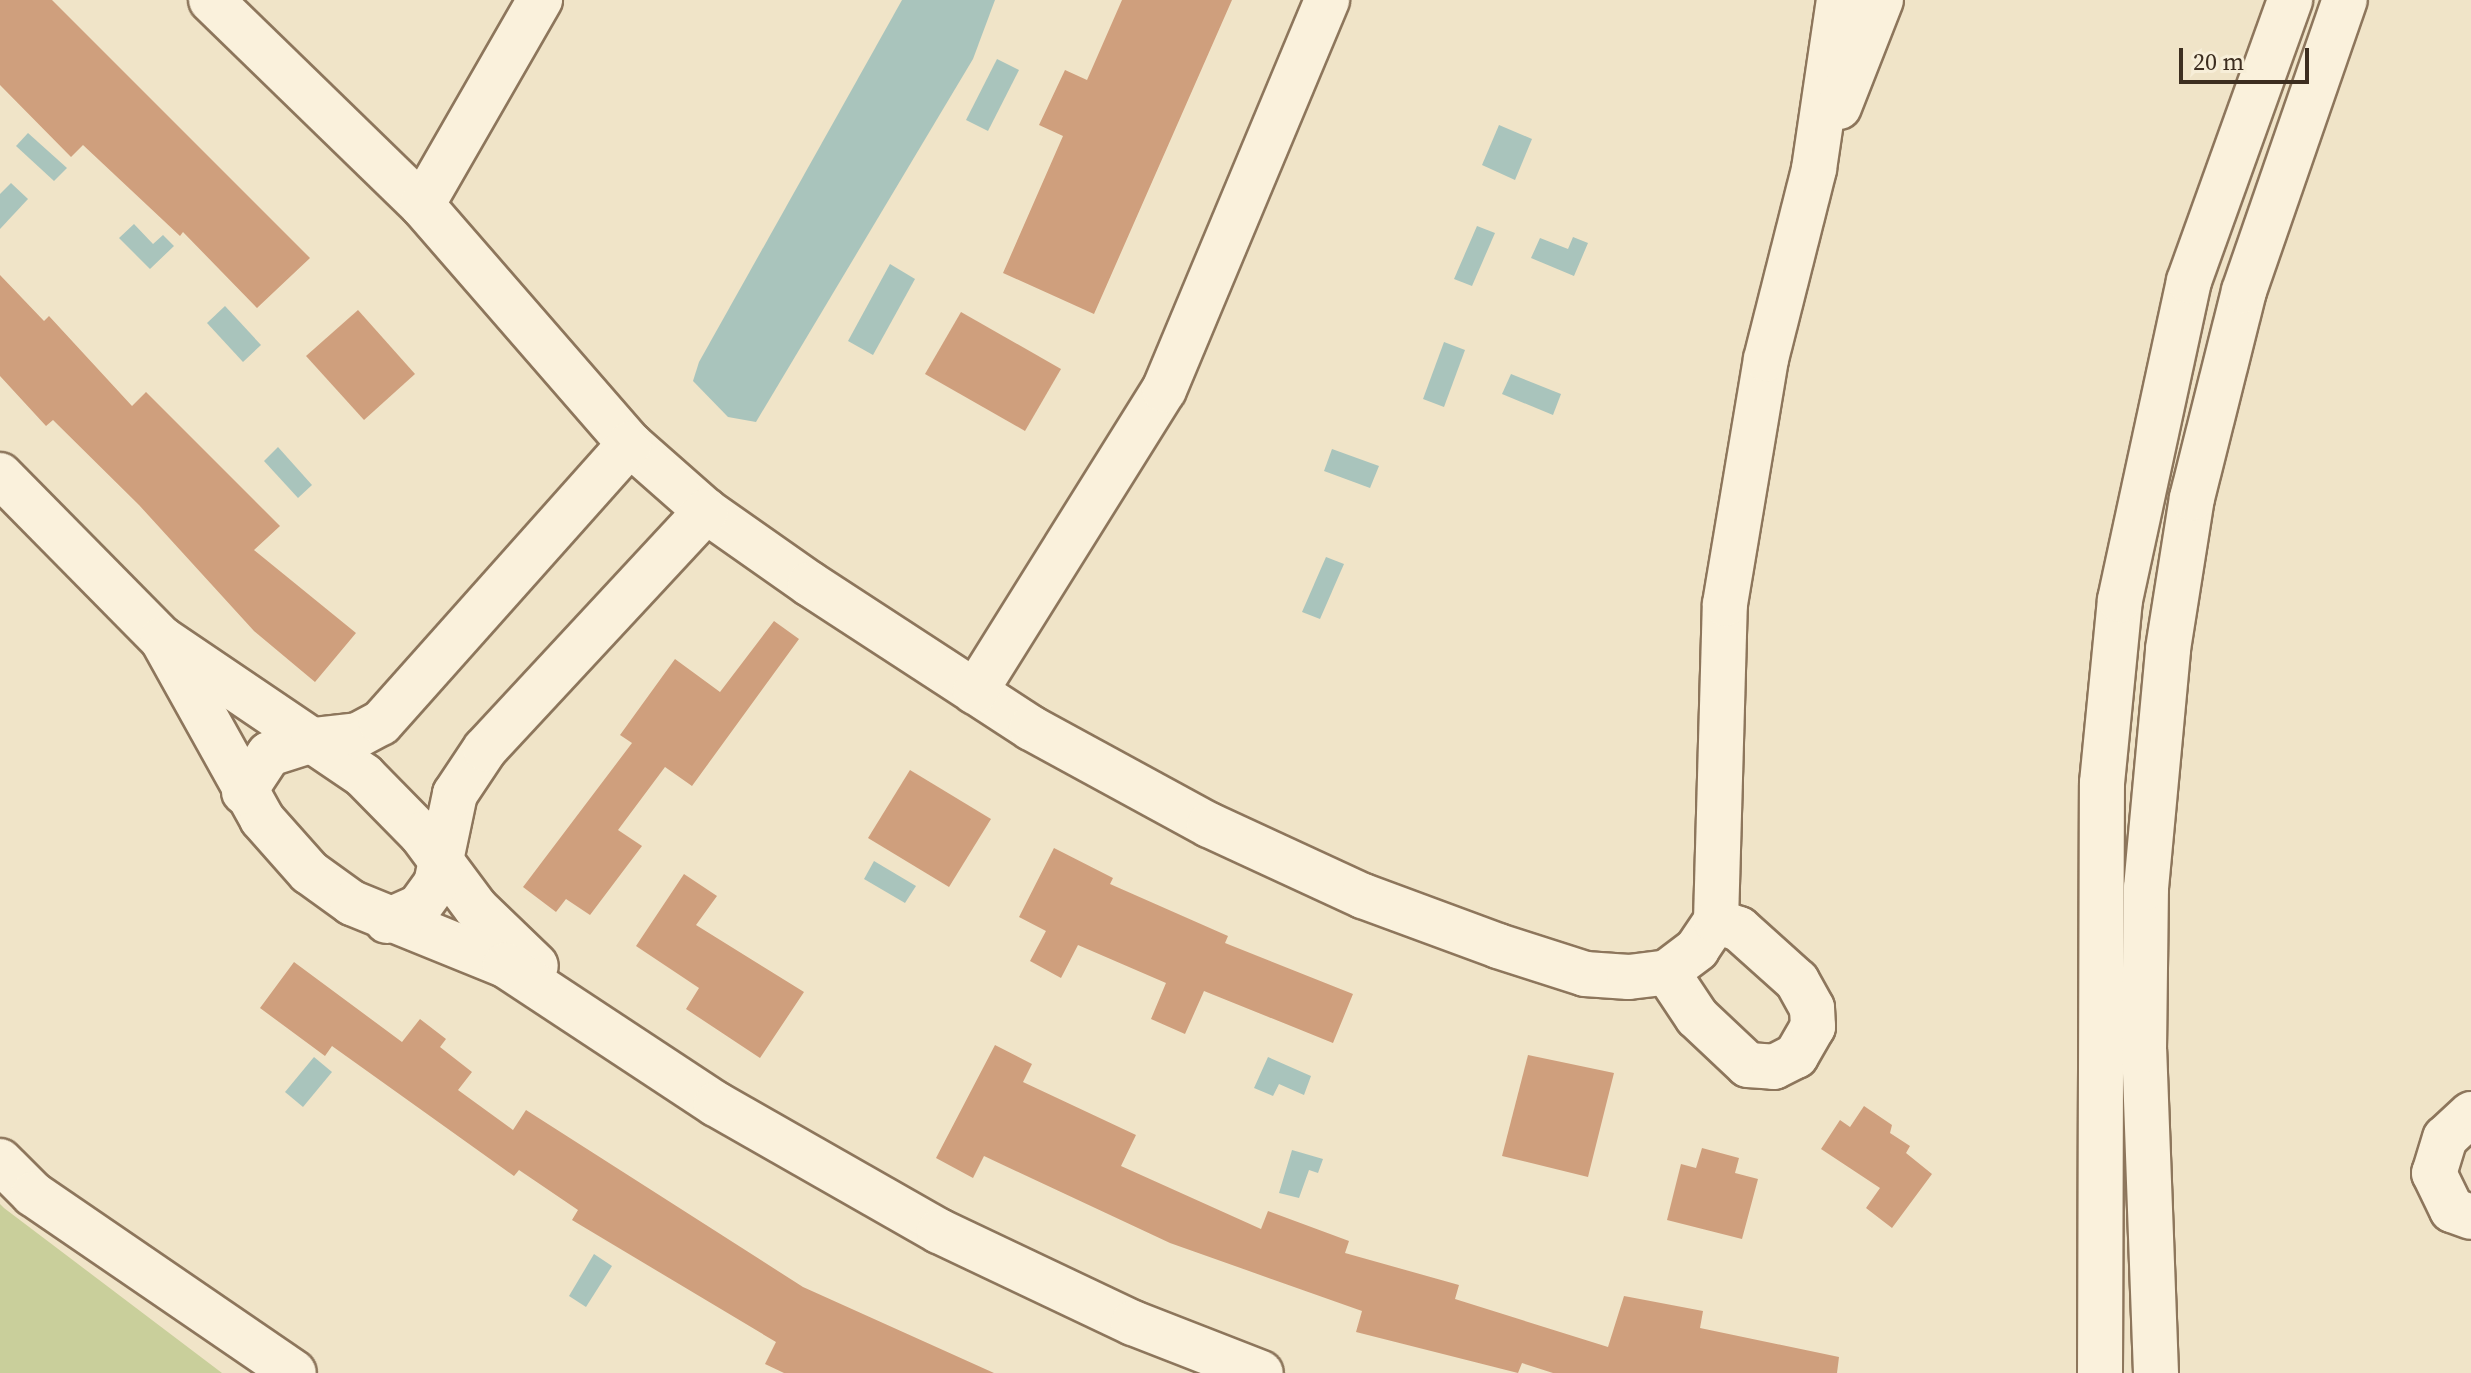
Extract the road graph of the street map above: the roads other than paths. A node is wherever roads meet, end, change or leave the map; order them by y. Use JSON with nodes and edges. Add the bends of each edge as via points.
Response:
{"nodes":[{"id":1,"x":211,"y":0,"type":"edge"},
{"id":2,"x":540,"y":0,"type":"edge"},
{"id":3,"x":1327,"y":0,"type":"edge"},
{"id":4,"x":1839,"y":0,"type":"edge"},
{"id":5,"x":1881,"y":0,"type":"edge"},
{"id":6,"x":2290,"y":0,"type":"edge"},
{"id":7,"x":2345,"y":0,"type":"edge"},
{"id":8,"x":1814,"y":169,"type":"junction"},
{"id":9,"x":422,"y":205,"type":"junction"},
{"id":10,"x":630,"y":444,"type":"junction"},
{"id":11,"x":0,"y":475,"type":"edge"},
{"id":12,"x":706,"y":511,"type":"junction"},
{"id":13,"x":162,"y":639,"type":"junction"},
{"id":14,"x":975,"y":692,"type":"junction"},
{"id":15,"x":313,"y":740,"type":"junction"},
{"id":16,"x":244,"y":792,"type":"junction"},
{"id":17,"x":445,"y":866,"type":"junction"},
{"id":18,"x":387,"y":921,"type":"junction"},
{"id":19,"x":1716,"y":921,"type":"junction"},
{"id":20,"x":1667,"y":972,"type":"junction"},
{"id":21,"x":589,"y":1017,"type":"junction"},
{"id":22,"x":2471,"y":1114,"type":"edge"},
{"id":23,"x":0,"y":1161,"type":"edge"},
{"id":24,"x":2471,"y":1217,"type":"edge"},
{"id":25,"x":294,"y":1373,"type":"edge"},
{"id":26,"x":1261,"y":1373,"type":"edge"},
{"id":27,"x":2100,"y":1373,"type":"edge"},
{"id":28,"x":2156,"y":1373,"type":"edge"}],
"edges":[{"from":1,"to":9,"type":"street"},
{"from":2,"to":9,"type":"street"},
{"from":3,"to":14,"type":"street","via":[[1164,390]]},
{"from":4,"to":8,"type":"street"},
{"from":5,"to":8,"type":"street"},
{"from":6,"to":27,"type":"street","via":[[2189,281],[2120,600],[2102,783]]},
{"from":7,"to":28,"type":"street","via":[[2244,291],[2192,498],[2168,649],[2146,888],[2144,1050]]},
{"from":8,"to":19,"type":"street","via":[[1766,359],[1725,604],[1717,710]]},
{"from":9,"to":10,"type":"street"},
{"from":10,"to":12,"type":"street"},
{"from":10,"to":15,"type":"street","via":[[381,723],[358,735]]},
{"from":11,"to":13,"type":"street"},
{"from":12,"to":14,"type":"street"},
{"from":12,"to":17,"type":"street","via":[[463,777],[446,827]]},
{"from":13,"to":15,"type":"street"},
{"from":13,"to":16,"type":"street","via":[[194,688]]},
{"from":14,"to":20,"type":"street","via":[[1209,825],[1363,896],[1585,974]]},
{"from":15,"to":16,"type":"street","via":[[269,754]]},
{"from":15,"to":17,"type":"street","via":[[394,805]]},
{"from":16,"to":18,"type":"street","via":[[309,872]]},
{"from":17,"to":18,"type":"street","via":[[419,907]]},
{"from":17,"to":21,"type":"street","via":[[476,908]]},
{"from":18,"to":21,"type":"street","via":[[478,951]]},
{"from":19,"to":20,"type":"street","via":[[1697,949]]},
{"from":19,"to":20,"type":"street","via":[[1739,929],[1797,981],[1812,1008],[1813,1027],[1796,1056],[1774,1067],[1748,1065],[1697,1017]]},
{"from":21,"to":26,"type":"street","via":[[716,1104],[939,1231],[1133,1323]]},
{"from":22,"to":24,"type":"street","via":[[2445,1138],[2434,1173],[2452,1210]]},
{"from":23,"to":25,"type":"street","via":[[33,1194]]}]}
